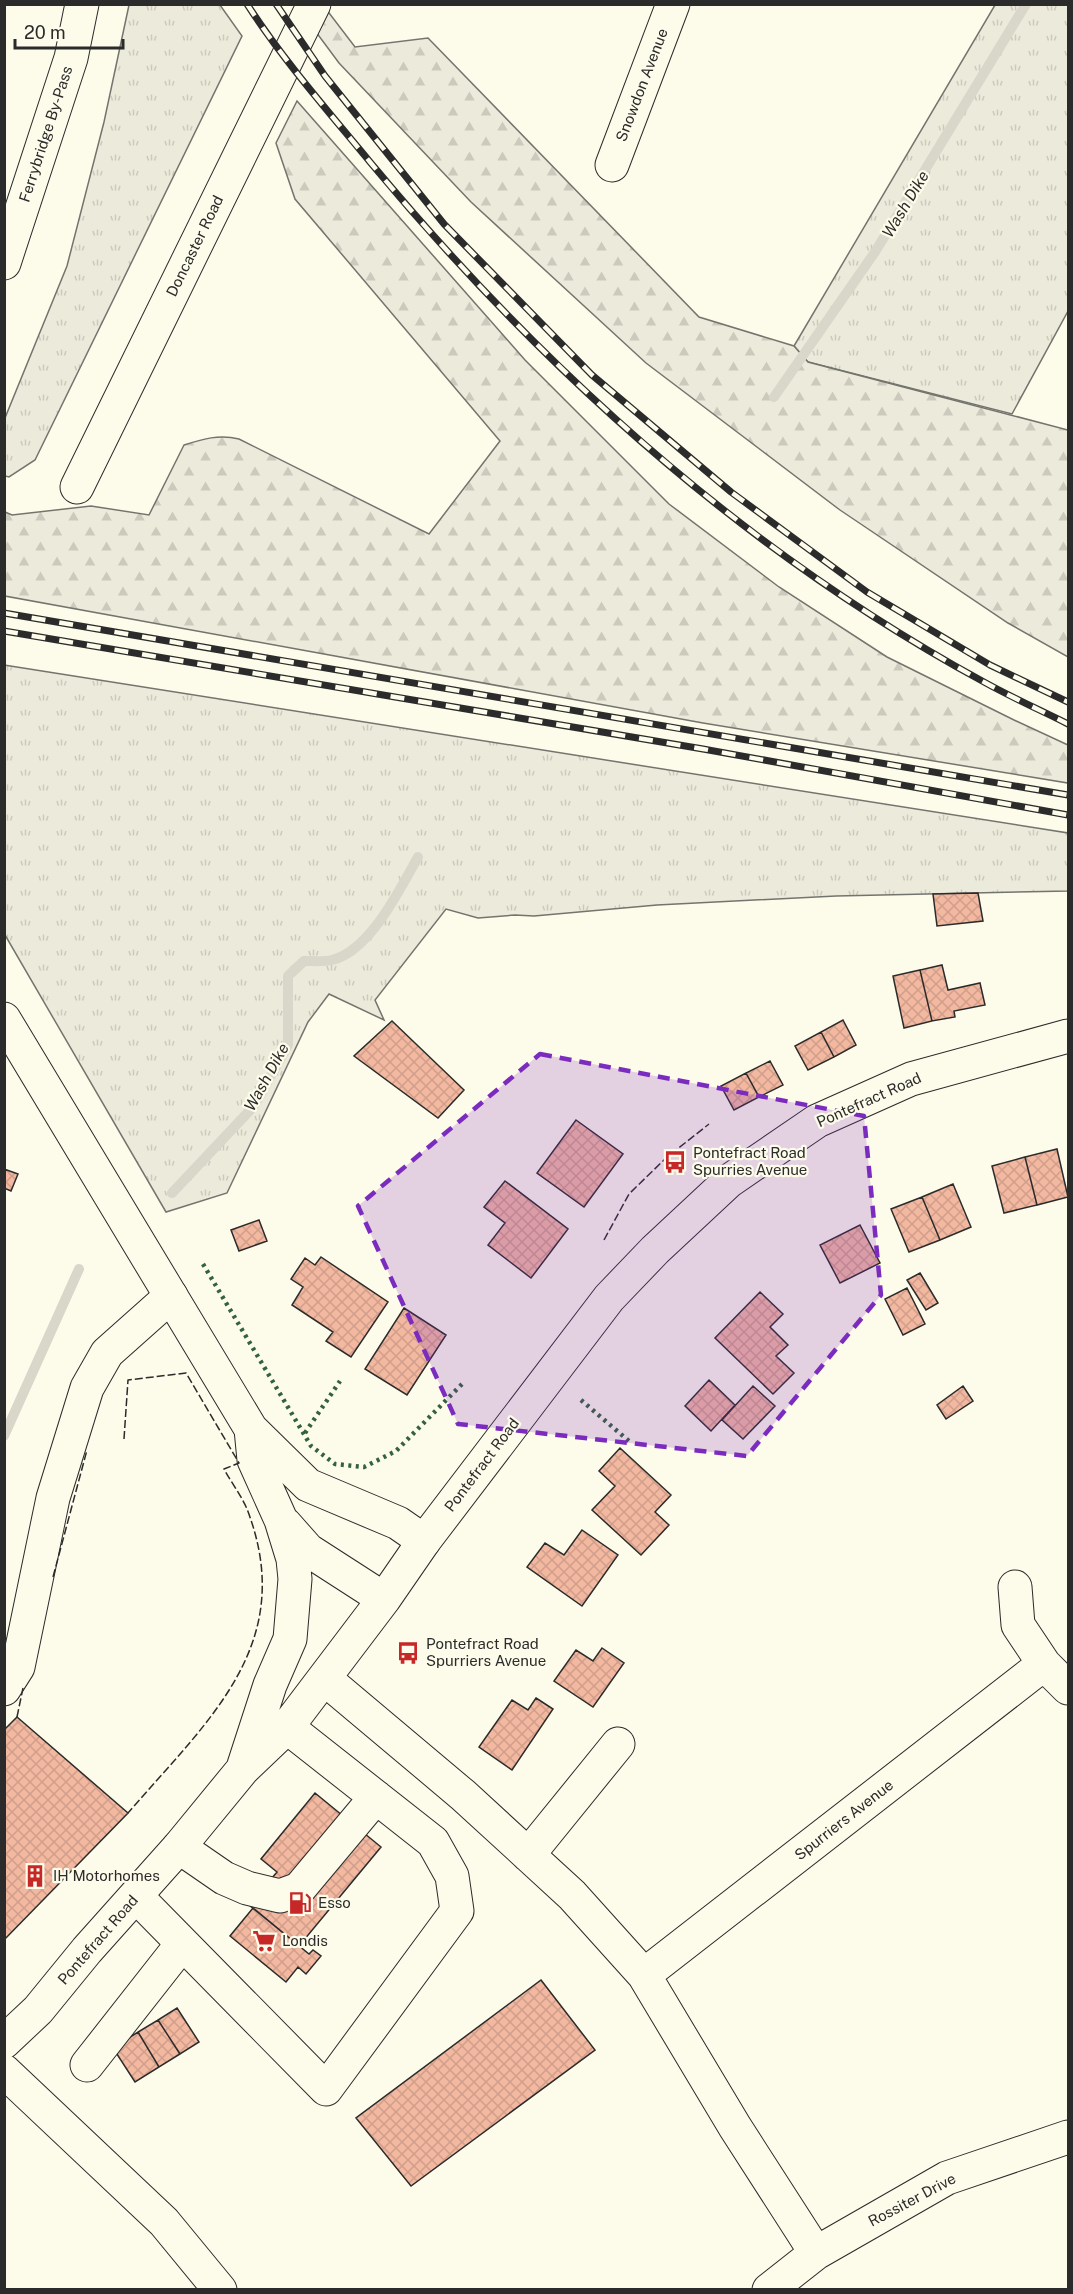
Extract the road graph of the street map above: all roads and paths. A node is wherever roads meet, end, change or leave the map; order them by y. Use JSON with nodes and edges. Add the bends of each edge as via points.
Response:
{"nodes":[{"id":1,"x":82,"y":4,"type":"edge"},
{"id":2,"x":314,"y":4,"type":"edge"},
{"id":3,"x":673,"y":4,"type":"edge"},
{"id":4,"x":612,"y":165,"type":"dead end"},
{"id":5,"x":4,"y":263,"type":"edge"},
{"id":6,"x":77,"y":487,"type":"dead end"},
{"id":7,"x":4,"y":1019,"type":"edge"},
{"id":8,"x":1068,"y":1036,"type":"edge"},
{"id":9,"x":171,"y":1296,"type":"junction"},
{"id":10,"x":251,"y":1429,"type":"junction"},
{"id":11,"x":281,"y":1520,"type":"junction"},
{"id":12,"x":424,"y":1541,"type":"junction"},
{"id":13,"x":1015,"y":1587,"type":"dead end"},
{"id":14,"x":384,"y":1599,"type":"junction"},
{"id":15,"x":1044,"y":1664,"type":"junction"},
{"id":16,"x":325,"y":1679,"type":"junction"},
{"id":17,"x":1068,"y":1688,"type":"edge"},
{"id":18,"x":4,"y":1689,"type":"edge"},
{"id":19,"x":287,"y":1727,"type":"junction"},
{"id":20,"x":618,"y":1744,"type":"dead end"},
{"id":21,"x":243,"y":1769,"type":"junction"},
{"id":22,"x":376,"y":1797,"type":"junction"},
{"id":23,"x":179,"y":1847,"type":"junction"},
{"id":24,"x":528,"y":1855,"type":"junction"},
{"id":25,"x":136,"y":1896,"type":"junction"},
{"id":26,"x":182,"y":1944,"type":"junction"},
{"id":27,"x":644,"y":1975,"type":"junction"},
{"id":28,"x":4,"y":2042,"type":"edge"},
{"id":29,"x":87,"y":2065,"type":"dead end"},
{"id":30,"x":4,"y":2071,"type":"edge"},
{"id":31,"x":1068,"y":2137,"type":"edge"},
{"id":32,"x":816,"y":2253,"type":"junction"},
{"id":33,"x":220,"y":2289,"type":"edge"},
{"id":34,"x":769,"y":2289,"type":"edge"}],
"edges":[{"from":1,"to":5,"type":"main road","name":"Ferrybridge By-Pass","via":[[71,58]]},
{"from":2,"to":6,"type":"main road","name":"Doncaster Road"},
{"from":3,"to":4,"type":"main road","name":"Snowdon Avenue"},
{"from":7,"to":9,"type":"main road"},
{"from":8,"to":12,"type":"main road","name":"Pontefract Road","via":[[910,1079],[817,1121],[729,1181],[609,1298]]},
{"from":9,"to":10,"type":"main road"},
{"from":9,"to":18,"type":"main road","via":[[106,1353],[87,1388],[52,1498],[18,1667]]},
{"from":10,"to":11,"type":"main road","via":[[254,1460]]},
{"from":10,"to":12,"type":"main road","via":[[308,1485],[398,1523]]},
{"from":11,"to":14,"type":"main road","via":[[308,1550]]},
{"from":11,"to":21,"type":"main road","via":[[295,1579],[290,1639],[270,1685]]},
{"from":12,"to":14,"type":"main road","name":"Pontefract Road"},
{"from":13,"to":15,"type":"main road","via":[[1018,1625]]},
{"from":14,"to":16,"type":"main road","name":"Pontefract Road"},
{"from":15,"to":17,"type":"main road"},
{"from":15,"to":27,"type":"main road","name":"Spurriers Avenue"},
{"from":16,"to":19,"type":"main road","name":"Pontefract Road"},
{"from":16,"to":24,"type":"main road"},
{"from":19,"to":21,"type":"main road","name":"Pontefract Road"},
{"from":19,"to":22,"type":"main road"},
{"from":20,"to":24,"type":"main road"},
{"from":21,"to":23,"type":"main road","name":"Pontefract Road"},
{"from":22,"to":23,"type":"main road","via":[[299,1889],[280,1896],[224,1878]]},
{"from":22,"to":26,"type":"main road","via":[[433,1842],[452,1876],[457,1911],[326,2089]]},
{"from":23,"to":25,"type":"main road","name":"Pontefract Road"},
{"from":24,"to":27,"type":"main road","via":[[572,1895]]},
{"from":25,"to":26,"type":"main road"},
{"from":25,"to":28,"type":"main road","name":"Pontefract Road","via":[[38,2010]]},
{"from":26,"to":29,"type":"main road"},
{"from":27,"to":32,"type":"main road"},
{"from":30,"to":33,"type":"main road","via":[[164,2222]]},
{"from":31,"to":32,"type":"main road","name":"Rossiter Drive","via":[[947,2178]]},
{"from":32,"to":34,"type":"main road","name":"Rossiter Drive"}]}
